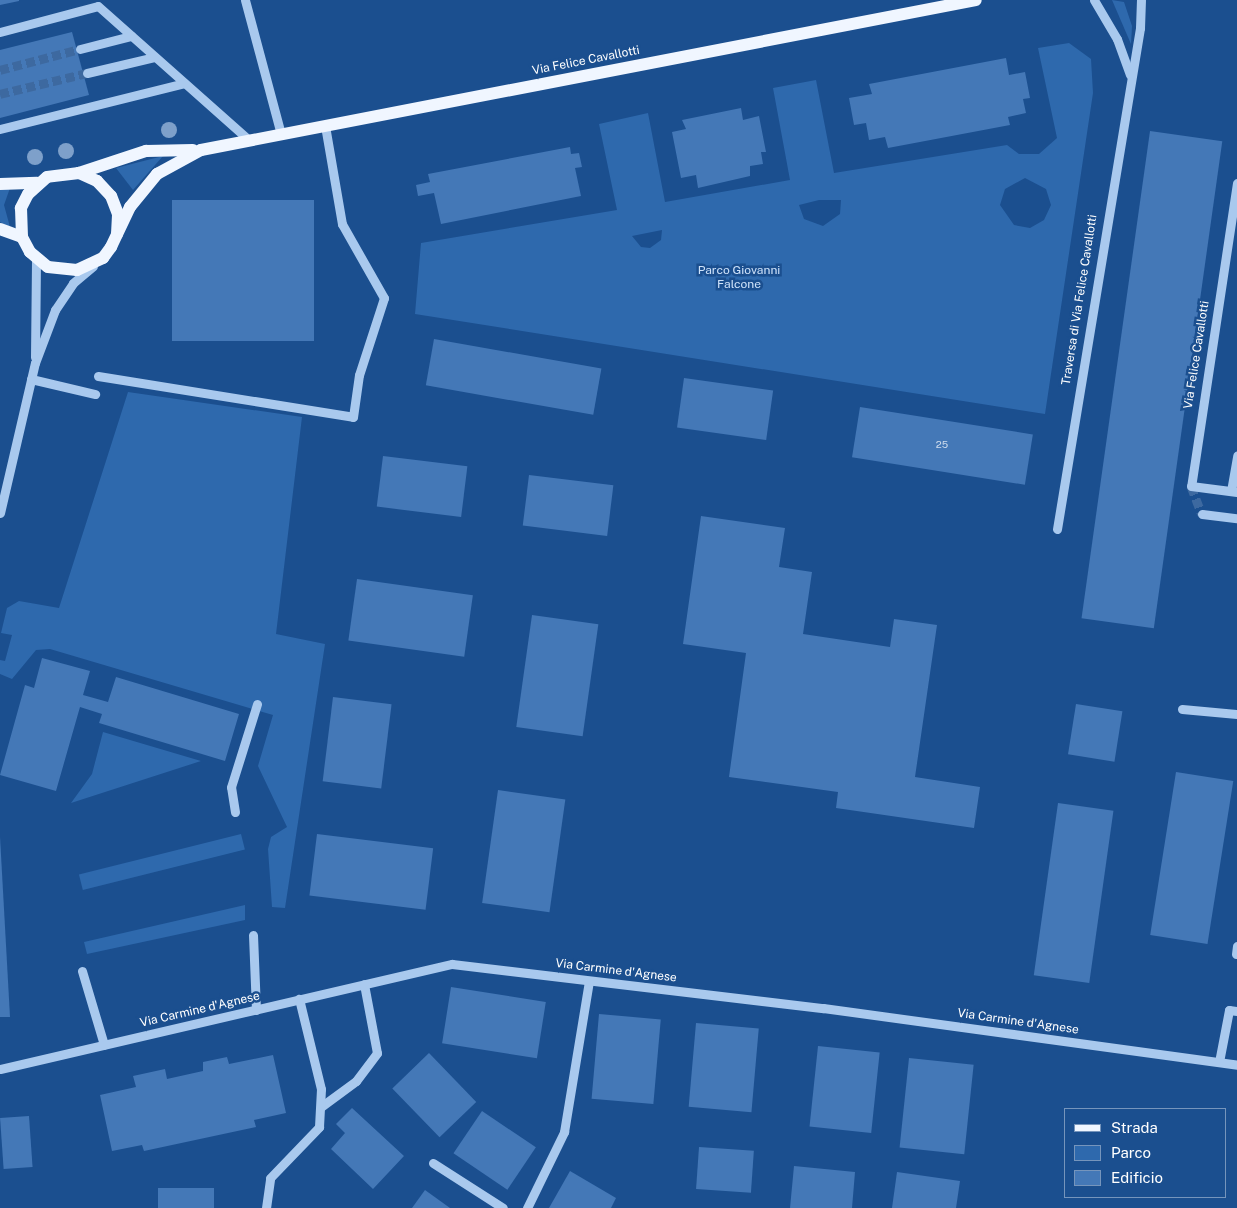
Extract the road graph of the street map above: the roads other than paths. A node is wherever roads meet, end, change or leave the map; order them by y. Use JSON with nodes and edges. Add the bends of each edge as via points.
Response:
{"nodes":[{"id":1,"x":245,"y":0,"type":"edge"},
{"id":2,"x":976,"y":0,"type":"edge"},
{"id":3,"x":1094,"y":0,"type":"edge"},
{"id":4,"x":1140,"y":0,"type":"edge"},
{"id":5,"x":0,"y":32,"type":"edge"},
{"id":6,"x":131,"y":36,"type":"junction"},
{"id":7,"x":80,"y":50,"type":"tunnel mouth"},
{"id":8,"x":154,"y":57,"type":"junction"},
{"id":9,"x":87,"y":73,"type":"tunnel mouth"},
{"id":10,"x":1130,"y":75,"type":"junction"},
{"id":11,"x":184,"y":83,"type":"junction"},
{"id":12,"x":326,"y":126,"type":"junction"},
{"id":13,"x":0,"y":129,"type":"edge"},
{"id":14,"x":281,"y":134,"type":"junction"},
{"id":15,"x":249,"y":140,"type":"junction"},
{"id":16,"x":201,"y":150,"type":"junction"},
{"id":17,"x":79,"y":173,"type":"junction"},
{"id":18,"x":1237,"y":183,"type":"edge"},
{"id":19,"x":0,"y":184,"type":"edge"},
{"id":20,"x":37,"y":184,"type":"junction"},
{"id":21,"x":0,"y":229,"type":"edge"},
{"id":22,"x":117,"y":234,"type":"junction"},
{"id":23,"x":22,"y":237,"type":"junction"},
{"id":24,"x":103,"y":258,"type":"junction"},
{"id":25,"x":36,"y":259,"type":"junction"},
{"id":26,"x":35,"y":363,"type":"junction"},
{"id":27,"x":98,"y":376,"type":"dead end"},
{"id":28,"x":31,"y":379,"type":"junction"},
{"id":29,"x":95,"y":394,"type":"dead end"},
{"id":30,"x":1237,"y":456,"type":"edge"},
{"id":31,"x":1234,"y":492,"type":"edge"},
{"id":32,"x":0,"y":513,"type":"edge"},
{"id":33,"x":1202,"y":514,"type":"dead end"},
{"id":34,"x":1237,"y":518,"type":"edge"},
{"id":35,"x":1057,"y":530,"type":"dead end"},
{"id":36,"x":257,"y":704,"type":"dead end"},
{"id":37,"x":1182,"y":709,"type":"dead end"},
{"id":38,"x":1237,"y":714,"type":"edge"},
{"id":39,"x":235,"y":812,"type":"dead end"},
{"id":40,"x":253,"y":935,"type":"dead end"},
{"id":41,"x":82,"y":971,"type":"dead end"},
{"id":42,"x":588,"y":981,"type":"junction"},
{"id":43,"x":364,"y":984,"type":"junction"},
{"id":44,"x":299,"y":999,"type":"junction"},
{"id":45,"x":256,"y":1010,"type":"junction"},
{"id":46,"x":1237,"y":1011,"type":"edge"},
{"id":47,"x":104,"y":1045,"type":"junction"},
{"id":48,"x":1219,"y":1062,"type":"junction"},
{"id":49,"x":1237,"y":1065,"type":"edge"},
{"id":50,"x":0,"y":1069,"type":"edge"},
{"id":51,"x":322,"y":1106,"type":"junction"},
{"id":52,"x":433,"y":1163,"type":"dead end"},
{"id":53,"x":266,"y":1208,"type":"edge"},
{"id":54,"x":503,"y":1208,"type":"edge"},
{"id":55,"x":527,"y":1208,"type":"edge"}],
"edges":[{"from":1,"to":14,"type":"street"},
{"from":2,"to":12,"type":"main road","name":"Via Felice Cavallotti"},
{"from":3,"to":10,"type":"street","name":"Traversa di Via Felice Cavallotti","via":[[1117,39]]},
{"from":4,"to":10,"type":"street","name":"Traversa di Via Felice Cavallotti","via":[[1140,28]]},
{"from":5,"to":6,"type":"street","via":[[98,6]]},
{"from":6,"to":7,"type":"street"},
{"from":6,"to":8,"type":"street"},
{"from":8,"to":9,"type":"street"},
{"from":8,"to":11,"type":"street"},
{"from":10,"to":35,"type":"street","name":"Traversa di Via Felice Cavallotti"},
{"from":11,"to":13,"type":"street"},
{"from":11,"to":15,"type":"street"},
{"from":12,"to":14,"type":"main road","name":"Via Felice Cavallotti"},
{"from":12,"to":27,"type":"street","via":[[342,224],[384,298],[359,375],[353,417]]},
{"from":14,"to":15,"type":"main road","name":"Via Felice Cavallotti"},
{"from":15,"to":16,"type":"main road","name":"Via Felice Cavallotti"},
{"from":16,"to":17,"type":"main road","name":"Via Felice Cavallotti","via":[[146,151]]},
{"from":16,"to":22,"type":"main road","name":"Via Felice Cavallotti","via":[[157,174],[130,207]]},
{"from":17,"to":20,"type":"main road","via":[[57,174]]},
{"from":17,"to":22,"type":"main road","via":[[97,181],[111,196],[118,214]]},
{"from":18,"to":31,"type":"street","name":"Via Felice Cavallotti","via":[[1191,486]]},
{"from":19,"to":20,"type":"main road"},
{"from":20,"to":23,"type":"main road","via":[[21,208]]},
{"from":21,"to":23,"type":"main road"},
{"from":22,"to":24,"type":"main road"},
{"from":23,"to":25,"type":"main road"},
{"from":24,"to":25,"type":"main road","via":[[91,266],[62,271]]},
{"from":24,"to":26,"type":"street","via":[[72,283],[55,310]]},
{"from":25,"to":26,"type":"street"},
{"from":26,"to":28,"type":"street"},
{"from":28,"to":29,"type":"street"},
{"from":28,"to":32,"type":"street"},
{"from":30,"to":31,"type":"street"},
{"from":33,"to":34,"type":"street"},
{"from":36,"to":39,"type":"street","via":[[231,787]]},
{"from":37,"to":38,"type":"street"},
{"from":40,"to":45,"type":"street"},
{"from":41,"to":47,"type":"street"},
{"from":42,"to":43,"type":"street","name":"Via Carmine d'Agnese","via":[[452,964]]},
{"from":42,"to":48,"type":"street","name":"Via Carmine d'Agnese"},
{"from":42,"to":55,"type":"street","via":[[564,1132]]},
{"from":43,"to":44,"type":"street","name":"Via Carmine d'Agnese"},
{"from":43,"to":51,"type":"street","via":[[377,1053],[356,1081]]},
{"from":44,"to":45,"type":"street","name":"Via Carmine d'Agnese"},
{"from":44,"to":51,"type":"street"},
{"from":45,"to":47,"type":"street","name":"Via Carmine d'Agnese"},
{"from":46,"to":48,"type":"street","via":[[1229,1010]]},
{"from":47,"to":50,"type":"street","name":"Via Carmine d'Agnese"},
{"from":48,"to":49,"type":"street","name":"Via Carmine d'Agnese"},
{"from":51,"to":53,"type":"street","via":[[319,1127],[309,1141],[270,1178]]},
{"from":52,"to":54,"type":"street"}]}
